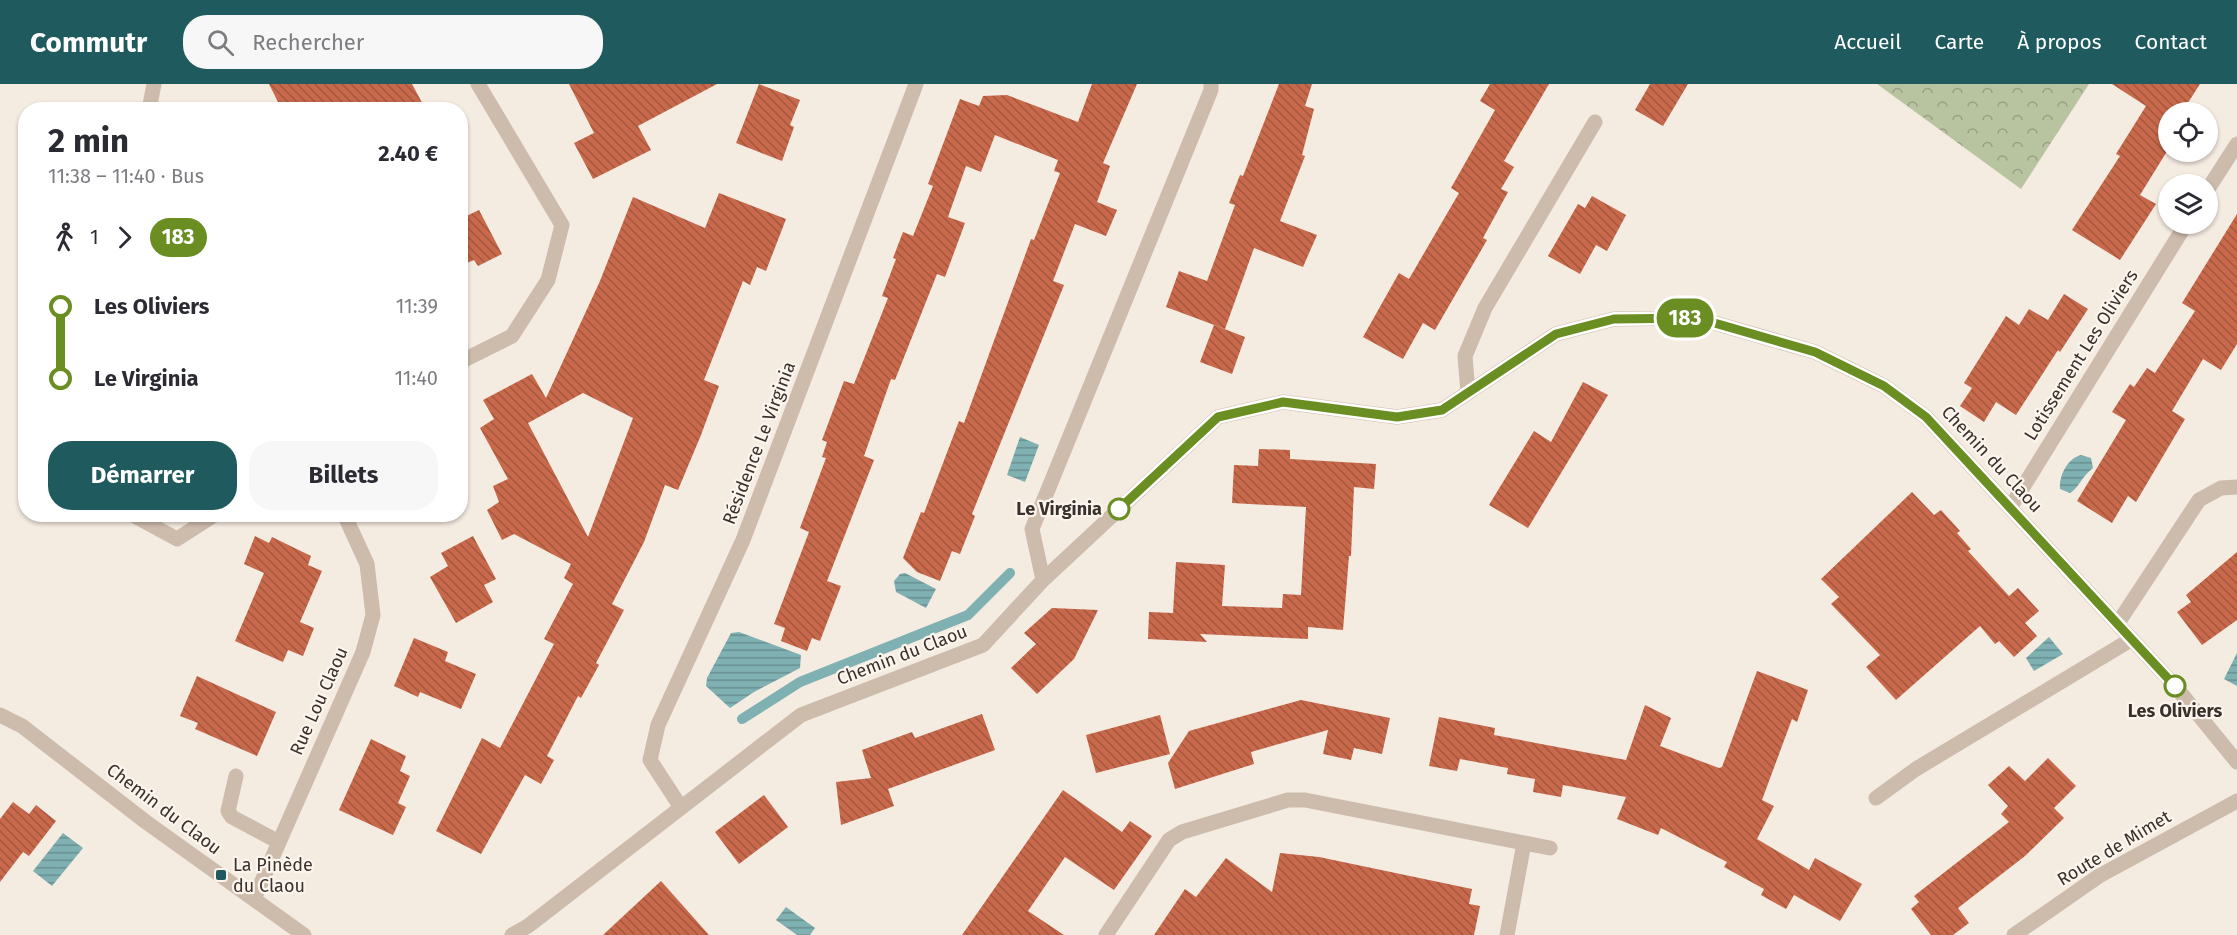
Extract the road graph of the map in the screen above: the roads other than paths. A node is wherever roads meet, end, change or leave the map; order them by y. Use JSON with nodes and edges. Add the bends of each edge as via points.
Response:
{"nodes":[{"id":1,"x":154,"y":84,"type":"edge"},
{"id":2,"x":478,"y":84,"type":"edge"},
{"id":3,"x":916,"y":84,"type":"edge"},
{"id":4,"x":1211,"y":84,"type":"edge"},
{"id":5,"x":151,"y":102,"type":"edge"},
{"id":6,"x":1595,"y":122,"type":"dead end"},
{"id":7,"x":2237,"y":144,"type":"edge"},
{"id":8,"x":2218,"y":174,"type":"edge"},
{"id":9,"x":2180,"y":234,"type":"edge"},
{"id":10,"x":468,"y":358,"type":"edge"},
{"id":11,"x":1468,"y":393,"type":"junction"},
{"id":12,"x":2237,"y":487,"type":"edge"},
{"id":13,"x":2010,"y":508,"type":"junction"},
{"id":14,"x":146,"y":522,"type":"edge"},
{"id":15,"x":204,"y":522,"type":"edge"},
{"id":16,"x":348,"y":522,"type":"edge"},
{"id":17,"x":1043,"y":580,"type":"junction"},
{"id":18,"x":2118,"y":623,"type":"junction"},
{"id":19,"x":2132,"y":639,"type":"junction"},
{"id":20,"x":0,"y":716,"type":"edge"},
{"id":21,"x":2237,"y":762,"type":"edge"},
{"id":22,"x":236,"y":776,"type":"dead end"},
{"id":23,"x":1876,"y":798,"type":"dead end"},
{"id":24,"x":2237,"y":801,"type":"edge"},
{"id":25,"x":680,"y":806,"type":"junction"},
{"id":26,"x":279,"y":842,"type":"junction"},
{"id":27,"x":1524,"y":843,"type":"junction"},
{"id":28,"x":1550,"y":848,"type":"dead end"},
{"id":29,"x":254,"y":898,"type":"junction"},
{"id":30,"x":304,"y":935,"type":"edge"},
{"id":31,"x":512,"y":935,"type":"edge"},
{"id":32,"x":1106,"y":935,"type":"edge"},
{"id":33,"x":1507,"y":935,"type":"edge"},
{"id":34,"x":2014,"y":935,"type":"edge"}],
"edges":[{"from":1,"to":5,"type":"street"},
{"from":2,"to":10,"type":"street","via":[[562,225],[548,280],[512,336]]},
{"from":3,"to":25,"type":"street","name":"Résidence Le Virginia","via":[[743,540],[658,725],[650,760]]},
{"from":4,"to":17,"type":"street","via":[[1032,529]]},
{"from":6,"to":11,"type":"street","via":[[1485,308],[1465,356]]},
{"from":7,"to":8,"type":"street"},
{"from":9,"to":13,"type":"street","name":"Lotissement Les Oliviers"},
{"from":11,"to":13,"type":"street","name":"Chemin du Claou","via":[[1556,334],[1614,319],[1697,318],[1815,352],[1884,386],[1926,417]]},
{"from":11,"to":17,"type":"street","name":"Chemin du Claou","via":[[1442,410],[1397,417],[1283,402],[1218,417]]},
{"from":12,"to":18,"type":"street","via":[[2221,488],[2199,500]]},
{"from":13,"to":18,"type":"street","name":"Chemin du Claou"},
{"from":14,"to":15,"type":"street","via":[[177,539]]},
{"from":16,"to":26,"type":"street","name":"Rue Lou Claou","via":[[367,564],[373,615],[363,652]]},
{"from":17,"to":25,"type":"street","name":"Chemin du Claou","via":[[983,645],[801,715]]},
{"from":18,"to":19,"type":"street","name":"Chemin du Claou"},
{"from":19,"to":21,"type":"street","name":"Chemin du Claou"},
{"from":19,"to":23,"type":"street","via":[[1916,769]]},
{"from":20,"to":29,"type":"street","name":"Chemin du Claou","via":[[22,726],[146,822]]},
{"from":22,"to":26,"type":"street","via":[[228,811],[232,817]]},
{"from":24,"to":34,"type":"street","name":"Route de Mimet","via":[[2099,876]]},
{"from":25,"to":31,"type":"street","name":"Chemin du Claou"},
{"from":26,"to":29,"type":"street","name":"Rue Lou Claou"},
{"from":27,"to":28,"type":"street"},
{"from":27,"to":32,"type":"street","via":[[1305,800],[1288,800],[1182,832],[1169,840]]},
{"from":27,"to":33,"type":"street"},
{"from":29,"to":30,"type":"street","name":"Chemin du Claou"}]}
